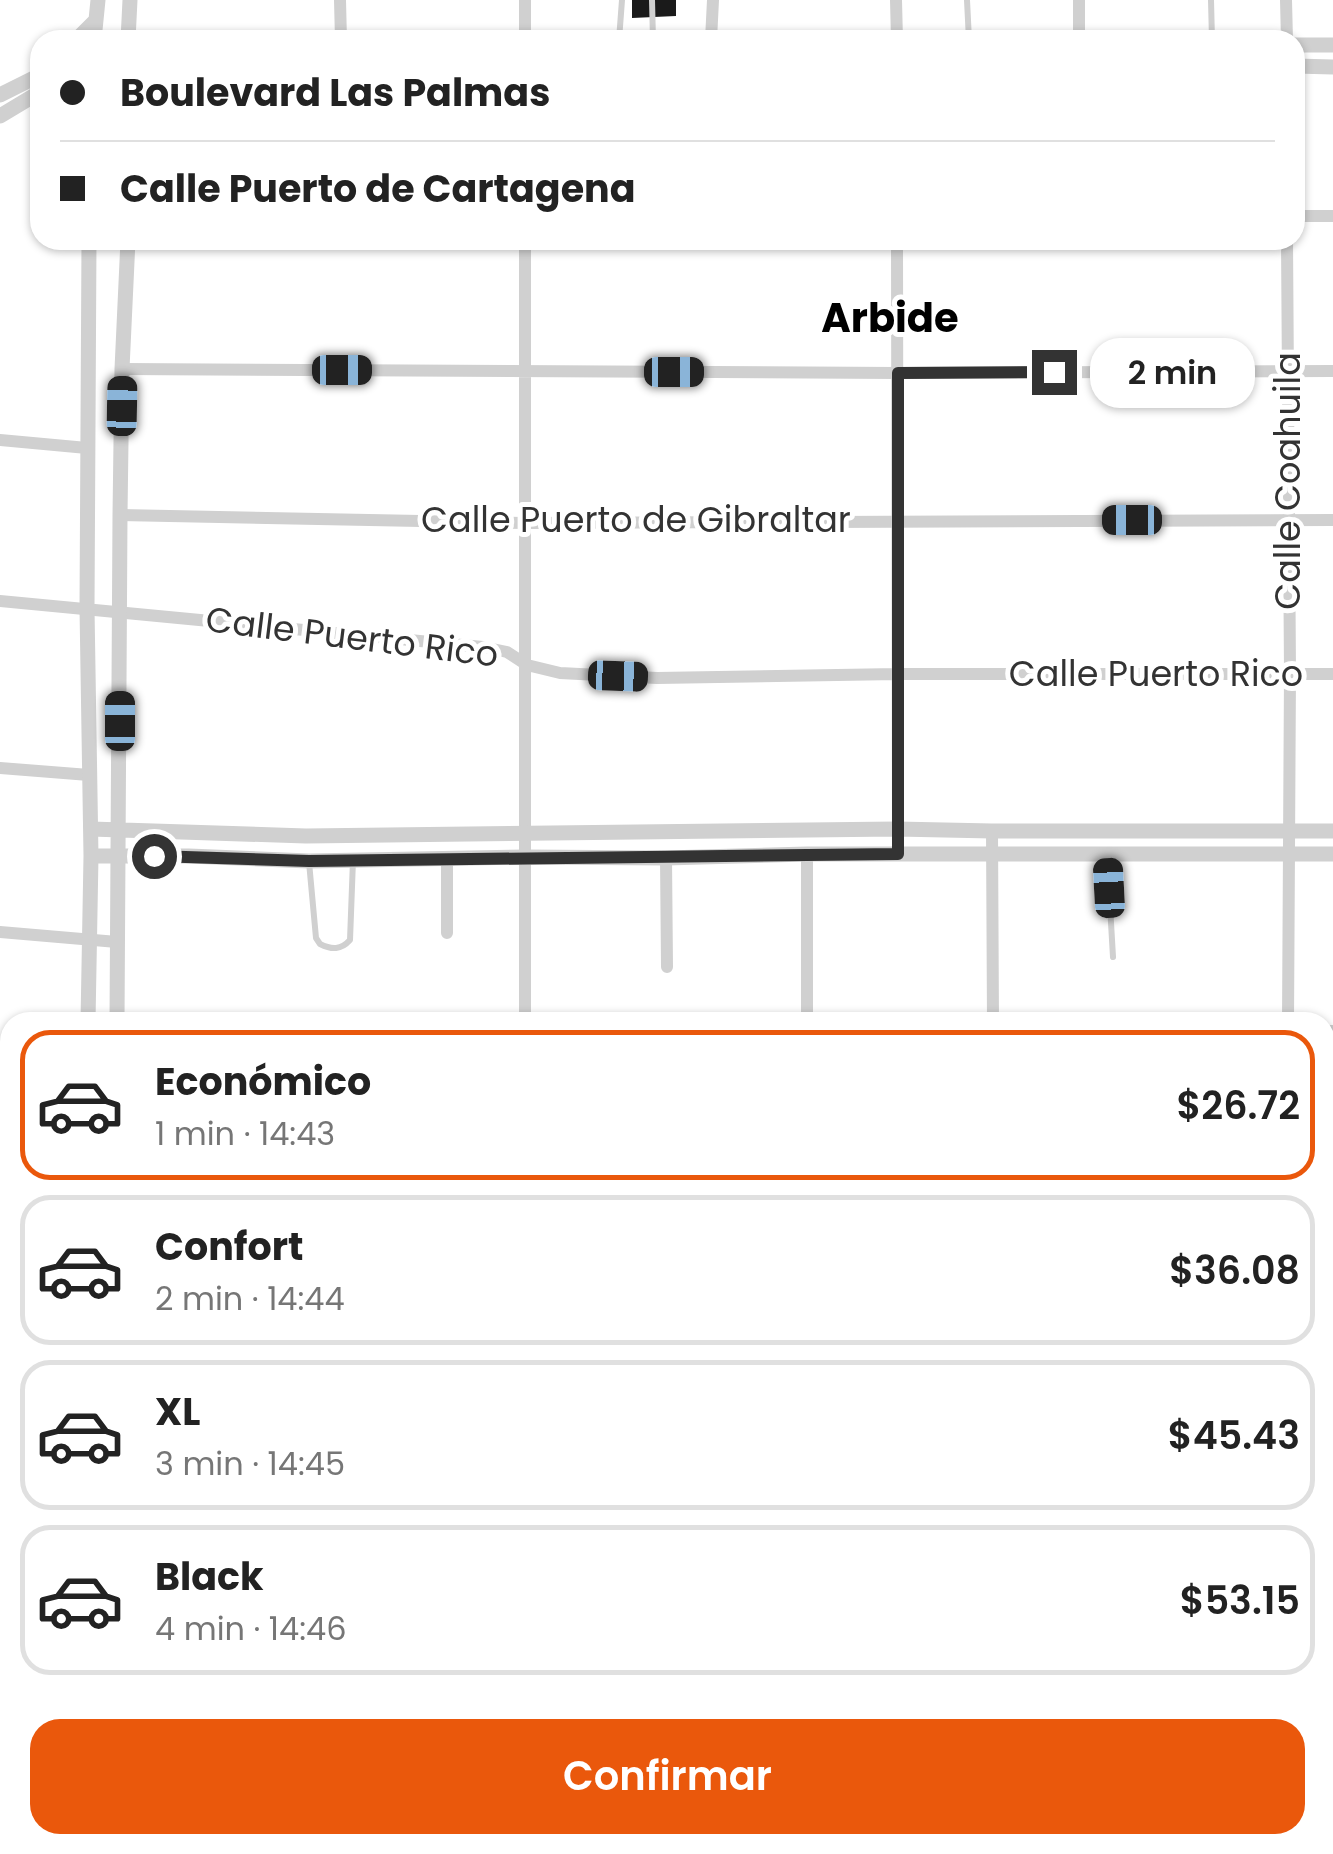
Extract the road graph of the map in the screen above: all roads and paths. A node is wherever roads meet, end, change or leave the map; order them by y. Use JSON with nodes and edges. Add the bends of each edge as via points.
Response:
{"nodes":[{"id":1,"x":98,"y":0,"type":"edge"},
{"id":2,"x":130,"y":0,"type":"edge"},
{"id":3,"x":340,"y":0,"type":"edge"},
{"id":4,"x":525,"y":0,"type":"edge"},
{"id":5,"x":622,"y":0,"type":"edge"},
{"id":6,"x":652,"y":0,"type":"edge"},
{"id":7,"x":713,"y":0,"type":"edge"},
{"id":8,"x":896,"y":0,"type":"edge"},
{"id":9,"x":967,"y":0,"type":"edge"},
{"id":10,"x":1080,"y":0,"type":"edge"},
{"id":11,"x":1211,"y":0,"type":"edge"},
{"id":12,"x":1286,"y":0,"type":"edge"},
{"id":13,"x":96,"y":20,"type":"junction"},
{"id":14,"x":86,"y":30,"type":"edge"},
{"id":15,"x":95,"y":30,"type":"edge"},
{"id":16,"x":128,"y":30,"type":"edge"},
{"id":17,"x":341,"y":30,"type":"edge"},
{"id":18,"x":525,"y":30,"type":"edge"},
{"id":19,"x":620,"y":30,"type":"edge"},
{"id":20,"x":653,"y":30,"type":"edge"},
{"id":21,"x":712,"y":30,"type":"edge"},
{"id":22,"x":897,"y":30,"type":"edge"},
{"id":23,"x":968,"y":30,"type":"edge"},
{"id":24,"x":1080,"y":30,"type":"edge"},
{"id":25,"x":1212,"y":30,"type":"edge"},
{"id":26,"x":1287,"y":30,"type":"edge"},
{"id":27,"x":1305,"y":45,"type":"edge"},
{"id":28,"x":1333,"y":45,"type":"edge"},
{"id":29,"x":1305,"y":66,"type":"edge"},
{"id":30,"x":1333,"y":66,"type":"edge"},
{"id":31,"x":30,"y":80,"type":"edge"},
{"id":32,"x":0,"y":94,"type":"edge"},
{"id":33,"x":30,"y":98,"type":"edge"},
{"id":34,"x":0,"y":116,"type":"edge"},
{"id":35,"x":1305,"y":216,"type":"edge"},
{"id":36,"x":1333,"y":216,"type":"edge"},
{"id":37,"x":90,"y":250,"type":"edge"},
{"id":38,"x":128,"y":250,"type":"edge"},
{"id":39,"x":526,"y":250,"type":"edge"},
{"id":40,"x":897,"y":250,"type":"edge"},
{"id":41,"x":1287,"y":250,"type":"edge"},
{"id":42,"x":122,"y":369,"type":"junction"},
{"id":43,"x":1287,"y":371,"type":"junction"},
{"id":44,"x":1333,"y":371,"type":"edge"},
{"id":45,"x":524,"y":372,"type":"junction"},
{"id":46,"x":898,"y":373,"type":"junction"},
{"id":47,"x":0,"y":440,"type":"edge"},
{"id":48,"x":87,"y":448,"type":"junction"},
{"id":49,"x":120,"y":515,"type":"junction"},
{"id":50,"x":1289,"y":519,"type":"junction"},
{"id":51,"x":898,"y":520,"type":"junction"},
{"id":52,"x":1333,"y":520,"type":"edge"},
{"id":53,"x":527,"y":522,"type":"junction"},
{"id":54,"x":0,"y":601,"type":"edge"},
{"id":55,"x":87,"y":608,"type":"junction"},
{"id":56,"x":120,"y":612,"type":"junction"},
{"id":57,"x":526,"y":666,"type":"junction"},
{"id":58,"x":897,"y":674,"type":"junction"},
{"id":59,"x":1290,"y":674,"type":"junction"},
{"id":60,"x":1333,"y":674,"type":"edge"},
{"id":61,"x":0,"y":768,"type":"edge"},
{"id":62,"x":89,"y":775,"type":"junction"},
{"id":63,"x":91,"y":829,"type":"junction"},
{"id":64,"x":897,"y":829,"type":"junction"},
{"id":65,"x":119,"y":830,"type":"junction"},
{"id":66,"x":1289,"y":831,"type":"junction"},
{"id":67,"x":1333,"y":831,"type":"edge"},
{"id":68,"x":992,"y":832,"type":"junction"},
{"id":69,"x":526,"y":833,"type":"junction"},
{"id":70,"x":807,"y":854,"type":"junction"},
{"id":71,"x":898,"y":854,"type":"junction"},
{"id":72,"x":992,"y":854,"type":"junction"},
{"id":73,"x":1107,"y":854,"type":"junction"},
{"id":74,"x":1289,"y":854,"type":"junction"},
{"id":75,"x":1333,"y":854,"type":"edge"},
{"id":76,"x":91,"y":856,"type":"junction"},
{"id":77,"x":119,"y":856,"type":"junction"},
{"id":78,"x":526,"y":857,"type":"junction"},
{"id":79,"x":446,"y":858,"type":"junction"},
{"id":80,"x":666,"y":858,"type":"junction"},
{"id":81,"x":353,"y":860,"type":"junction"},
{"id":82,"x":309,"y":861,"type":"junction"},
{"id":83,"x":0,"y":932,"type":"edge"},
{"id":84,"x":446,"y":934,"type":"dead end"},
{"id":85,"x":88,"y":940,"type":"junction"},
{"id":86,"x":117,"y":942,"type":"junction"},
{"id":87,"x":1113,"y":957,"type":"dead end"},
{"id":88,"x":667,"y":967,"type":"dead end"},
{"id":89,"x":88,"y":1012,"type":"edge"},
{"id":90,"x":117,"y":1012,"type":"edge"},
{"id":91,"x":525,"y":1012,"type":"edge"},
{"id":92,"x":807,"y":1012,"type":"edge"},
{"id":93,"x":993,"y":1012,"type":"edge"},
{"id":94,"x":1288,"y":1012,"type":"edge"}],
"edges":[{"from":1,"to":13,"type":"street"},
{"from":2,"to":16,"type":"street"},
{"from":3,"to":17,"type":"street"},
{"from":4,"to":18,"type":"street"},
{"from":5,"to":19,"type":"lane"},
{"from":6,"to":20,"type":"lane"},
{"from":7,"to":21,"type":"street"},
{"from":8,"to":22,"type":"street"},
{"from":9,"to":23,"type":"lane"},
{"from":10,"to":24,"type":"street"},
{"from":11,"to":25,"type":"lane"},
{"from":12,"to":26,"type":"street"},
{"from":13,"to":14,"type":"street"},
{"from":13,"to":15,"type":"street"},
{"from":27,"to":28,"type":"street"},
{"from":29,"to":30,"type":"street"},
{"from":31,"to":32,"type":"street"},
{"from":33,"to":34,"type":"street"},
{"from":35,"to":36,"type":"street"},
{"from":37,"to":48,"type":"street"},
{"from":38,"to":42,"type":"street"},
{"from":39,"to":45,"type":"street"},
{"from":40,"to":46,"type":"street"},
{"from":41,"to":43,"type":"street","name":"Calle Coahuila"},
{"from":42,"to":45,"type":"street"},
{"from":42,"to":49,"type":"street"},
{"from":43,"to":44,"type":"street"},
{"from":43,"to":46,"type":"street"},
{"from":43,"to":50,"type":"street","name":"Calle Coahuila"},
{"from":45,"to":46,"type":"street"},
{"from":45,"to":53,"type":"street"},
{"from":46,"to":51,"type":"street"},
{"from":47,"to":48,"type":"street"},
{"from":48,"to":55,"type":"street"},
{"from":49,"to":53,"type":"street","name":"Calle Puerto de Gibraltar"},
{"from":49,"to":56,"type":"street"},
{"from":50,"to":51,"type":"street","name":"Calle Puerto de Gibraltar"},
{"from":50,"to":52,"type":"street","name":"Calle Puerto de Gibraltar"},
{"from":50,"to":59,"type":"street","name":"Calle Coahuila"},
{"from":51,"to":53,"type":"street","name":"Calle Puerto de Gibraltar"},
{"from":51,"to":58,"type":"street"},
{"from":53,"to":57,"type":"street"},
{"from":54,"to":55,"type":"street","name":"Calle Puerto Rico"},
{"from":55,"to":56,"type":"street","name":"Calle Puerto Rico"},
{"from":55,"to":62,"type":"street"},
{"from":56,"to":57,"type":"street","name":"Calle Puerto Rico","via":[[483,647]]},
{"from":56,"to":65,"type":"street"},
{"from":57,"to":58,"type":"street","name":"Calle Puerto Rico","via":[[657,678]]},
{"from":57,"to":69,"type":"street"},
{"from":58,"to":59,"type":"street","name":"Calle Puerto Rico"},
{"from":58,"to":64,"type":"street"},
{"from":59,"to":60,"type":"street","name":"Calle Puerto Rico"},
{"from":59,"to":66,"type":"street","name":"Calle Coahuila"},
{"from":61,"to":62,"type":"street"},
{"from":62,"to":63,"type":"street"},
{"from":63,"to":65,"type":"street"},
{"from":63,"to":76,"type":"street"},
{"from":64,"to":68,"type":"street"},
{"from":64,"to":69,"type":"street"},
{"from":64,"to":71,"type":"street"},
{"from":65,"to":69,"type":"street"},
{"from":65,"to":77,"type":"street"},
{"from":66,"to":67,"type":"street"},
{"from":66,"to":68,"type":"street"},
{"from":66,"to":74,"type":"street","name":"Calle Coahuila"},
{"from":68,"to":72,"type":"street"},
{"from":69,"to":78,"type":"street"},
{"from":70,"to":71,"type":"street"},
{"from":70,"to":80,"type":"street"},
{"from":70,"to":92,"type":"street"},
{"from":71,"to":72,"type":"street"},
{"from":72,"to":73,"type":"street"},
{"from":72,"to":93,"type":"street"},
{"from":73,"to":74,"type":"street"},
{"from":73,"to":87,"type":"lane"},
{"from":74,"to":75,"type":"street"},
{"from":74,"to":94,"type":"street","name":"Calle Coahuila"},
{"from":76,"to":77,"type":"street"},
{"from":76,"to":85,"type":"street"},
{"from":77,"to":82,"type":"street"},
{"from":77,"to":86,"type":"street"},
{"from":78,"to":79,"type":"street"},
{"from":78,"to":80,"type":"street"},
{"from":78,"to":91,"type":"street"},
{"from":79,"to":81,"type":"street"},
{"from":79,"to":84,"type":"street"},
{"from":80,"to":88,"type":"street"},
{"from":81,"to":82,"type":"street"},
{"from":81,"to":82,"type":"lane","via":[[350,940],[336,949],[320,944],[314,930]]},
{"from":83,"to":85,"type":"street"},
{"from":85,"to":86,"type":"street"},
{"from":85,"to":89,"type":"street"},
{"from":86,"to":90,"type":"street"}]}
